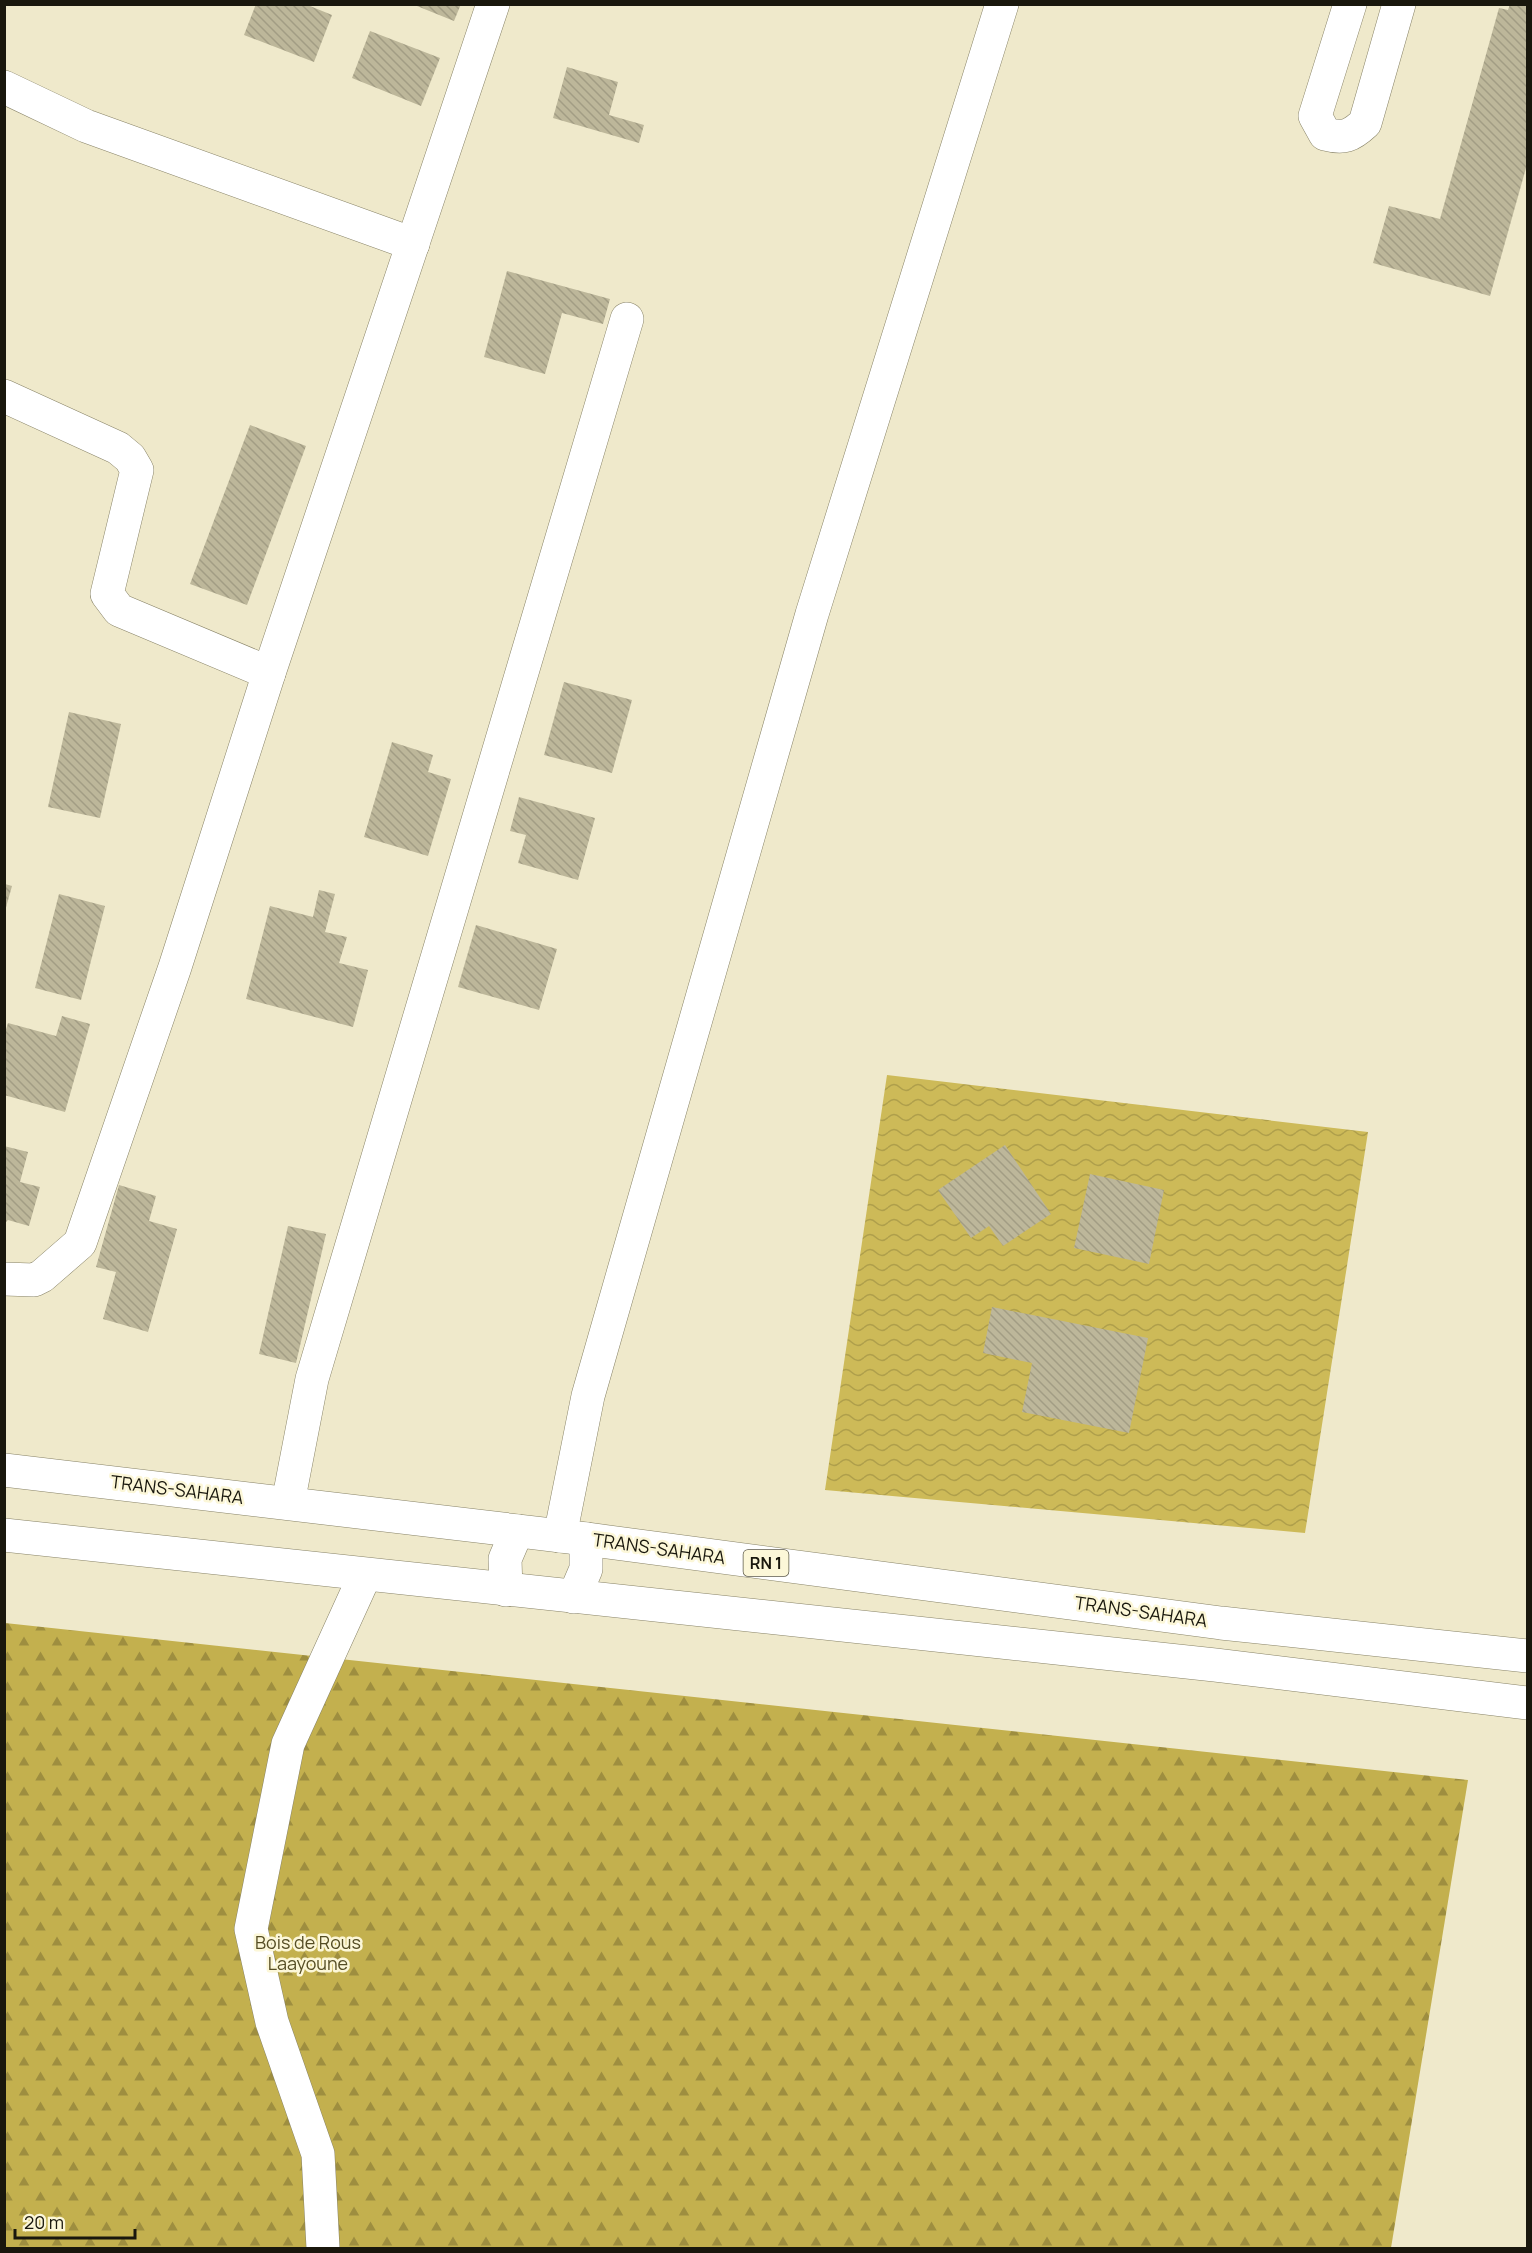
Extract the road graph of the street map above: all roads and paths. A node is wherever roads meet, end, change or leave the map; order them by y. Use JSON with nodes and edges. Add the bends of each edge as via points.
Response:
{"nodes":[{"id":1,"x":492,"y":4,"type":"edge"},
{"id":2,"x":1002,"y":4,"type":"edge"},
{"id":3,"x":1350,"y":4,"type":"edge"},
{"id":4,"x":1399,"y":4,"type":"edge"},
{"id":5,"x":4,"y":87,"type":"edge"},
{"id":6,"x":413,"y":244,"type":"junction"},
{"id":7,"x":627,"y":319,"type":"dead end"},
{"id":8,"x":4,"y":396,"type":"edge"},
{"id":9,"x":269,"y":673,"type":"junction"},
{"id":10,"x":4,"y":1279,"type":"edge"},
{"id":11,"x":4,"y":1470,"type":"edge"},
{"id":12,"x":288,"y":1503,"type":"junction"},
{"id":13,"x":517,"y":1531,"type":"junction"},
{"id":14,"x":4,"y":1535,"type":"edge"},
{"id":15,"x":573,"y":1537,"type":"junction"},
{"id":16,"x":365,"y":1575,"type":"junction"},
{"id":17,"x":506,"y":1590,"type":"junction"},
{"id":18,"x":574,"y":1598,"type":"junction"},
{"id":19,"x":1527,"y":1656,"type":"edge"},
{"id":20,"x":1527,"y":1703,"type":"edge"},
{"id":21,"x":323,"y":2248,"type":"edge"}],
"edges":[{"from":1,"to":6,"type":"main road"},
{"from":2,"to":15,"type":"main road","via":[[806,637],[588,1396]]},
{"from":3,"to":4,"type":"main road","via":[[1315,116],[1325,134],[1341,138],[1351,136],[1365,123]]},
{"from":5,"to":6,"type":"main road","via":[[86,126]]},
{"from":6,"to":9,"type":"main road"},
{"from":7,"to":12,"type":"main road","via":[[312,1379]]},
{"from":8,"to":9,"type":"main road","via":[[117,448],[137,470],[107,594],[119,610]]},
{"from":9,"to":10,"type":"main road","via":[[179,956],[80,1243],[60,1263],[34,1280]]},
{"from":11,"to":12,"type":"main road","name":"TRANS-SAHARA","number":"RN 1"},
{"from":12,"to":13,"type":"main road","name":"TRANS-SAHARA","number":"RN 1"},
{"from":13,"to":15,"type":"main road","name":"TRANS-SAHARA","number":"RN 1"},
{"from":13,"to":17,"type":"main road","via":[[505,1559]]},
{"from":14,"to":16,"type":"main road"},
{"from":15,"to":18,"type":"main road","via":[[586,1569]]},
{"from":15,"to":19,"type":"main road","name":"TRANS-SAHARA","number":"RN 1","via":[[1221,1623]]},
{"from":16,"to":17,"type":"main road"},
{"from":16,"to":21,"type":"main road","via":[[288,1744],[251,1929],[272,2022],[318,2154]]},
{"from":17,"to":18,"type":"main road"},
{"from":18,"to":20,"type":"main road","via":[[1203,1664]]}]}
